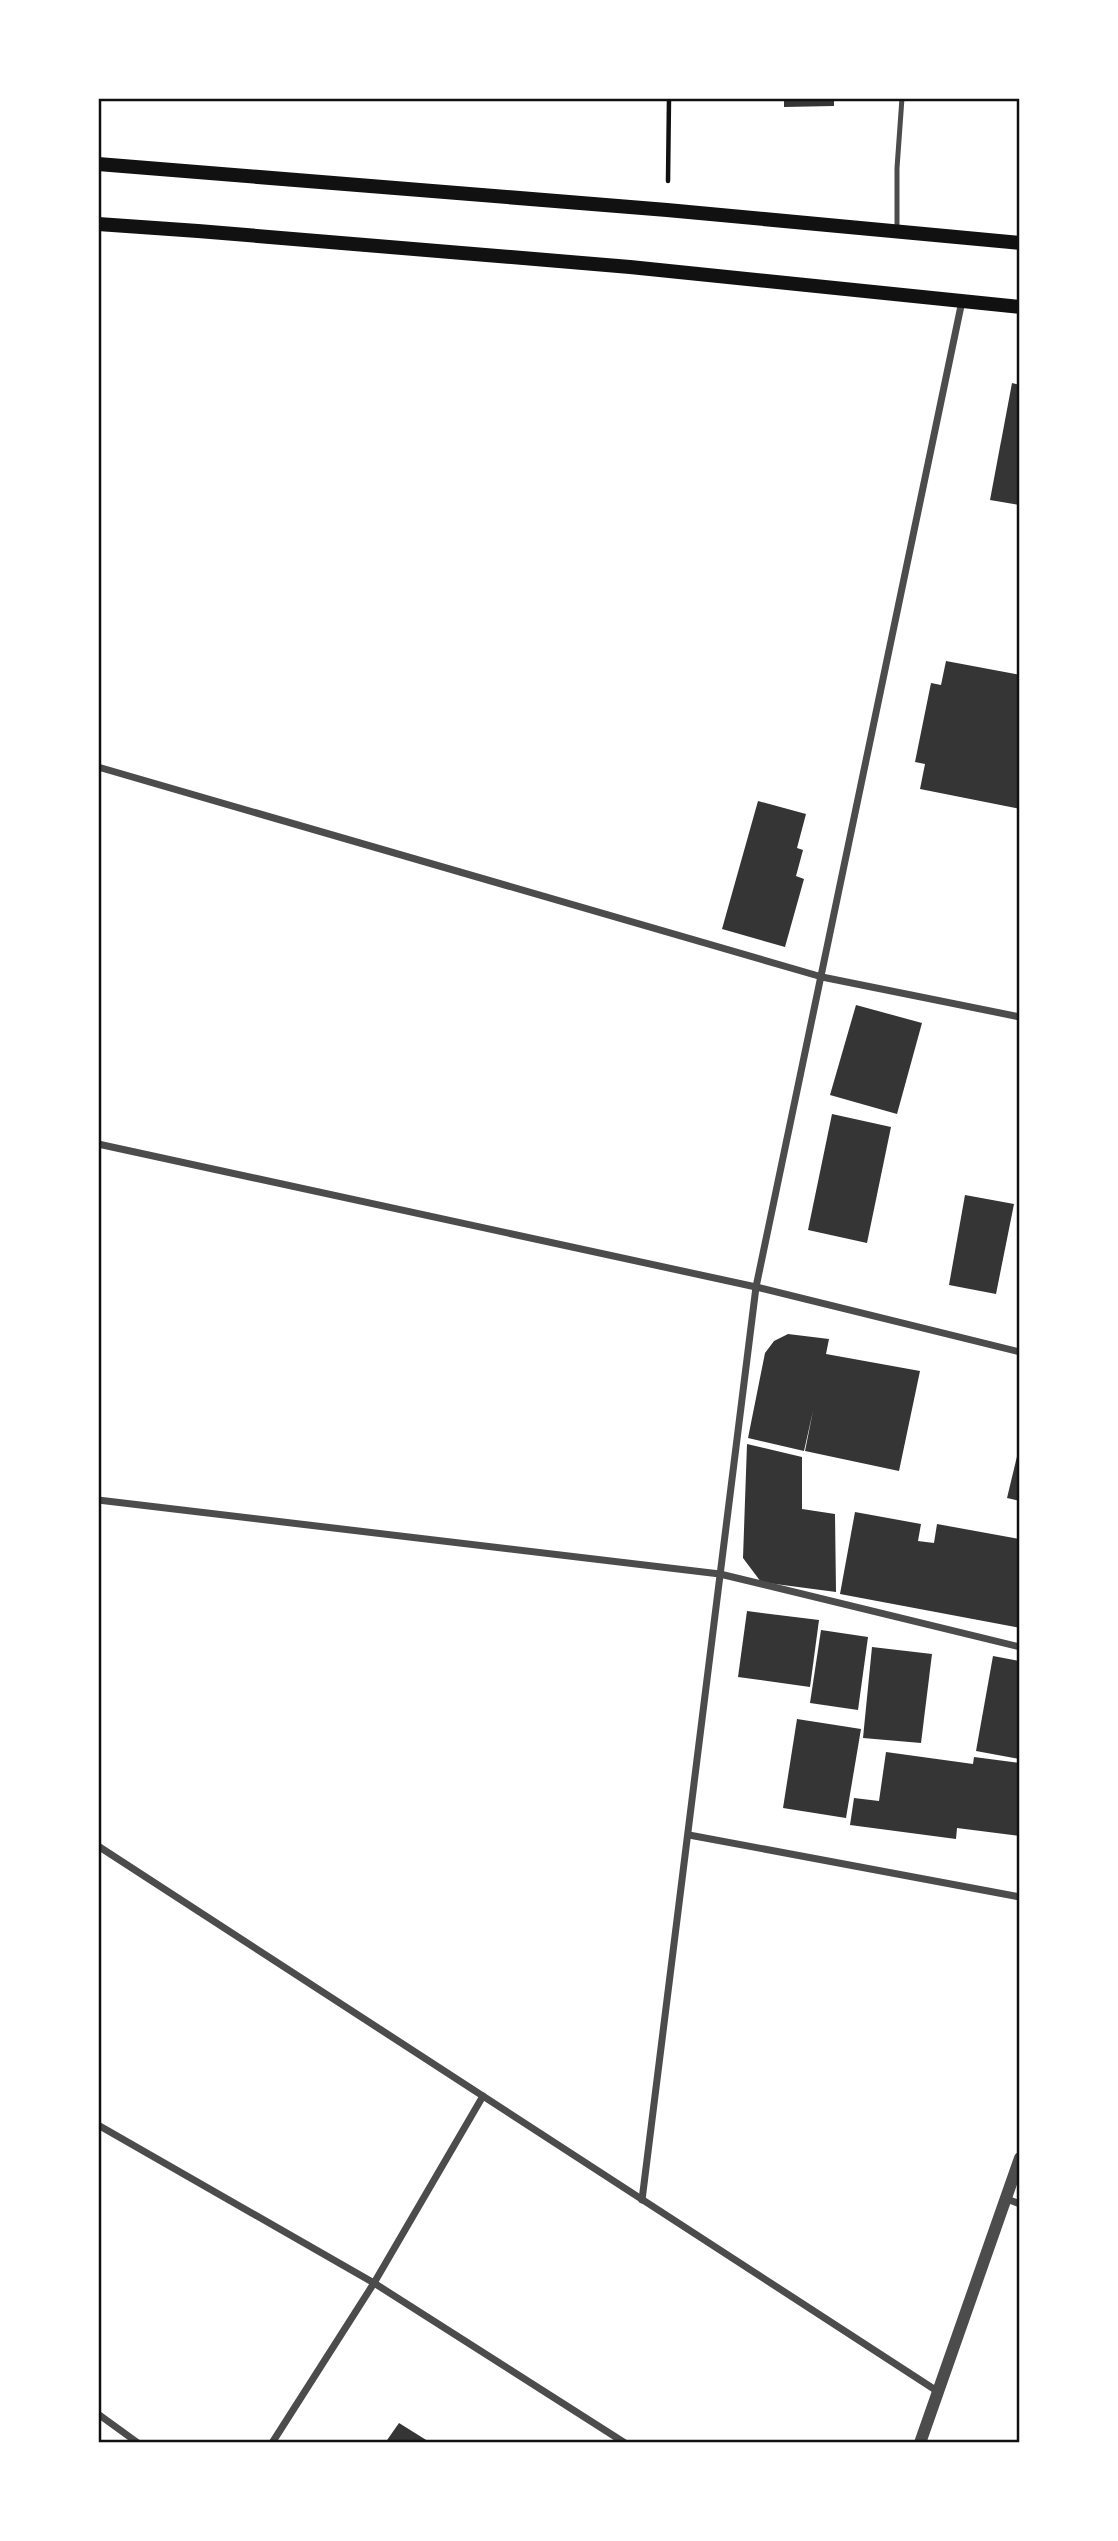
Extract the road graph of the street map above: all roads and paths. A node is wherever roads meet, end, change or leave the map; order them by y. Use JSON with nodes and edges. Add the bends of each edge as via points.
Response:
{"nodes":[{"id":1,"x":669,"y":98,"type":"edge"},
{"id":2,"x":902,"y":98,"type":"edge"},
{"id":3,"x":98,"y":164,"type":"edge"},
{"id":4,"x":667,"y":210,"type":"junction"},
{"id":5,"x":98,"y":224,"type":"edge"},
{"id":6,"x":897,"y":232,"type":"junction"},
{"id":7,"x":1020,"y":243,"type":"edge"},
{"id":8,"x":962,"y":301,"type":"junction"},
{"id":9,"x":1020,"y":307,"type":"edge"},
{"id":10,"x":98,"y":767,"type":"edge"},
{"id":11,"x":822,"y":977,"type":"junction"},
{"id":12,"x":1020,"y":1017,"type":"edge"},
{"id":13,"x":98,"y":1144,"type":"edge"},
{"id":14,"x":756,"y":1287,"type":"junction"},
{"id":15,"x":1020,"y":1352,"type":"edge"},
{"id":16,"x":98,"y":1500,"type":"edge"},
{"id":17,"x":720,"y":1574,"type":"junction"},
{"id":18,"x":1020,"y":1647,"type":"edge"},
{"id":19,"x":688,"y":1835,"type":"junction"},
{"id":20,"x":98,"y":1846,"type":"edge"},
{"id":21,"x":1020,"y":1897,"type":"edge"},
{"id":22,"x":483,"y":2096,"type":"junction"},
{"id":23,"x":98,"y":2125,"type":"edge"},
{"id":24,"x":1020,"y":2158,"type":"edge"},
{"id":25,"x":1007,"y":2199,"type":"junction"},
{"id":26,"x":642,"y":2200,"type":"junction"},
{"id":27,"x":1020,"y":2204,"type":"edge"},
{"id":28,"x":374,"y":2283,"type":"junction"},
{"id":29,"x":937,"y":2391,"type":"junction"},
{"id":30,"x":98,"y":2414,"type":"edge"},
{"id":31,"x":138,"y":2443,"type":"edge"},
{"id":32,"x":272,"y":2443,"type":"edge"},
{"id":33,"x":625,"y":2443,"type":"edge"},
{"id":34,"x":920,"y":2443,"type":"edge"}],
"edges":[{"from":1,"to":4,"type":"path"},
{"from":2,"to":6,"type":"lane"},
{"from":3,"to":4,"type":"main road"},
{"from":4,"to":6,"type":"main road"},
{"from":5,"to":8,"type":"main road","via":[[630,267]]},
{"from":6,"to":7,"type":"main road"},
{"from":8,"to":9,"type":"main road"},
{"from":8,"to":11,"type":"street"},
{"from":10,"to":11,"type":"street"},
{"from":11,"to":12,"type":"street"},
{"from":11,"to":14,"type":"street"},
{"from":13,"to":14,"type":"street"},
{"from":14,"to":15,"type":"street"},
{"from":14,"to":17,"type":"street"},
{"from":16,"to":17,"type":"street"},
{"from":17,"to":18,"type":"street"},
{"from":17,"to":19,"type":"street"},
{"from":19,"to":21,"type":"street"},
{"from":19,"to":26,"type":"street"},
{"from":20,"to":22,"type":"street"},
{"from":22,"to":26,"type":"street"},
{"from":22,"to":28,"type":"street"},
{"from":23,"to":28,"type":"street"},
{"from":24,"to":25,"type":"street"},
{"from":25,"to":27,"type":"street"},
{"from":25,"to":29,"type":"street"},
{"from":26,"to":29,"type":"street"},
{"from":28,"to":32,"type":"street"},
{"from":28,"to":33,"type":"street"},
{"from":29,"to":34,"type":"street"},
{"from":30,"to":31,"type":"street"}]}
